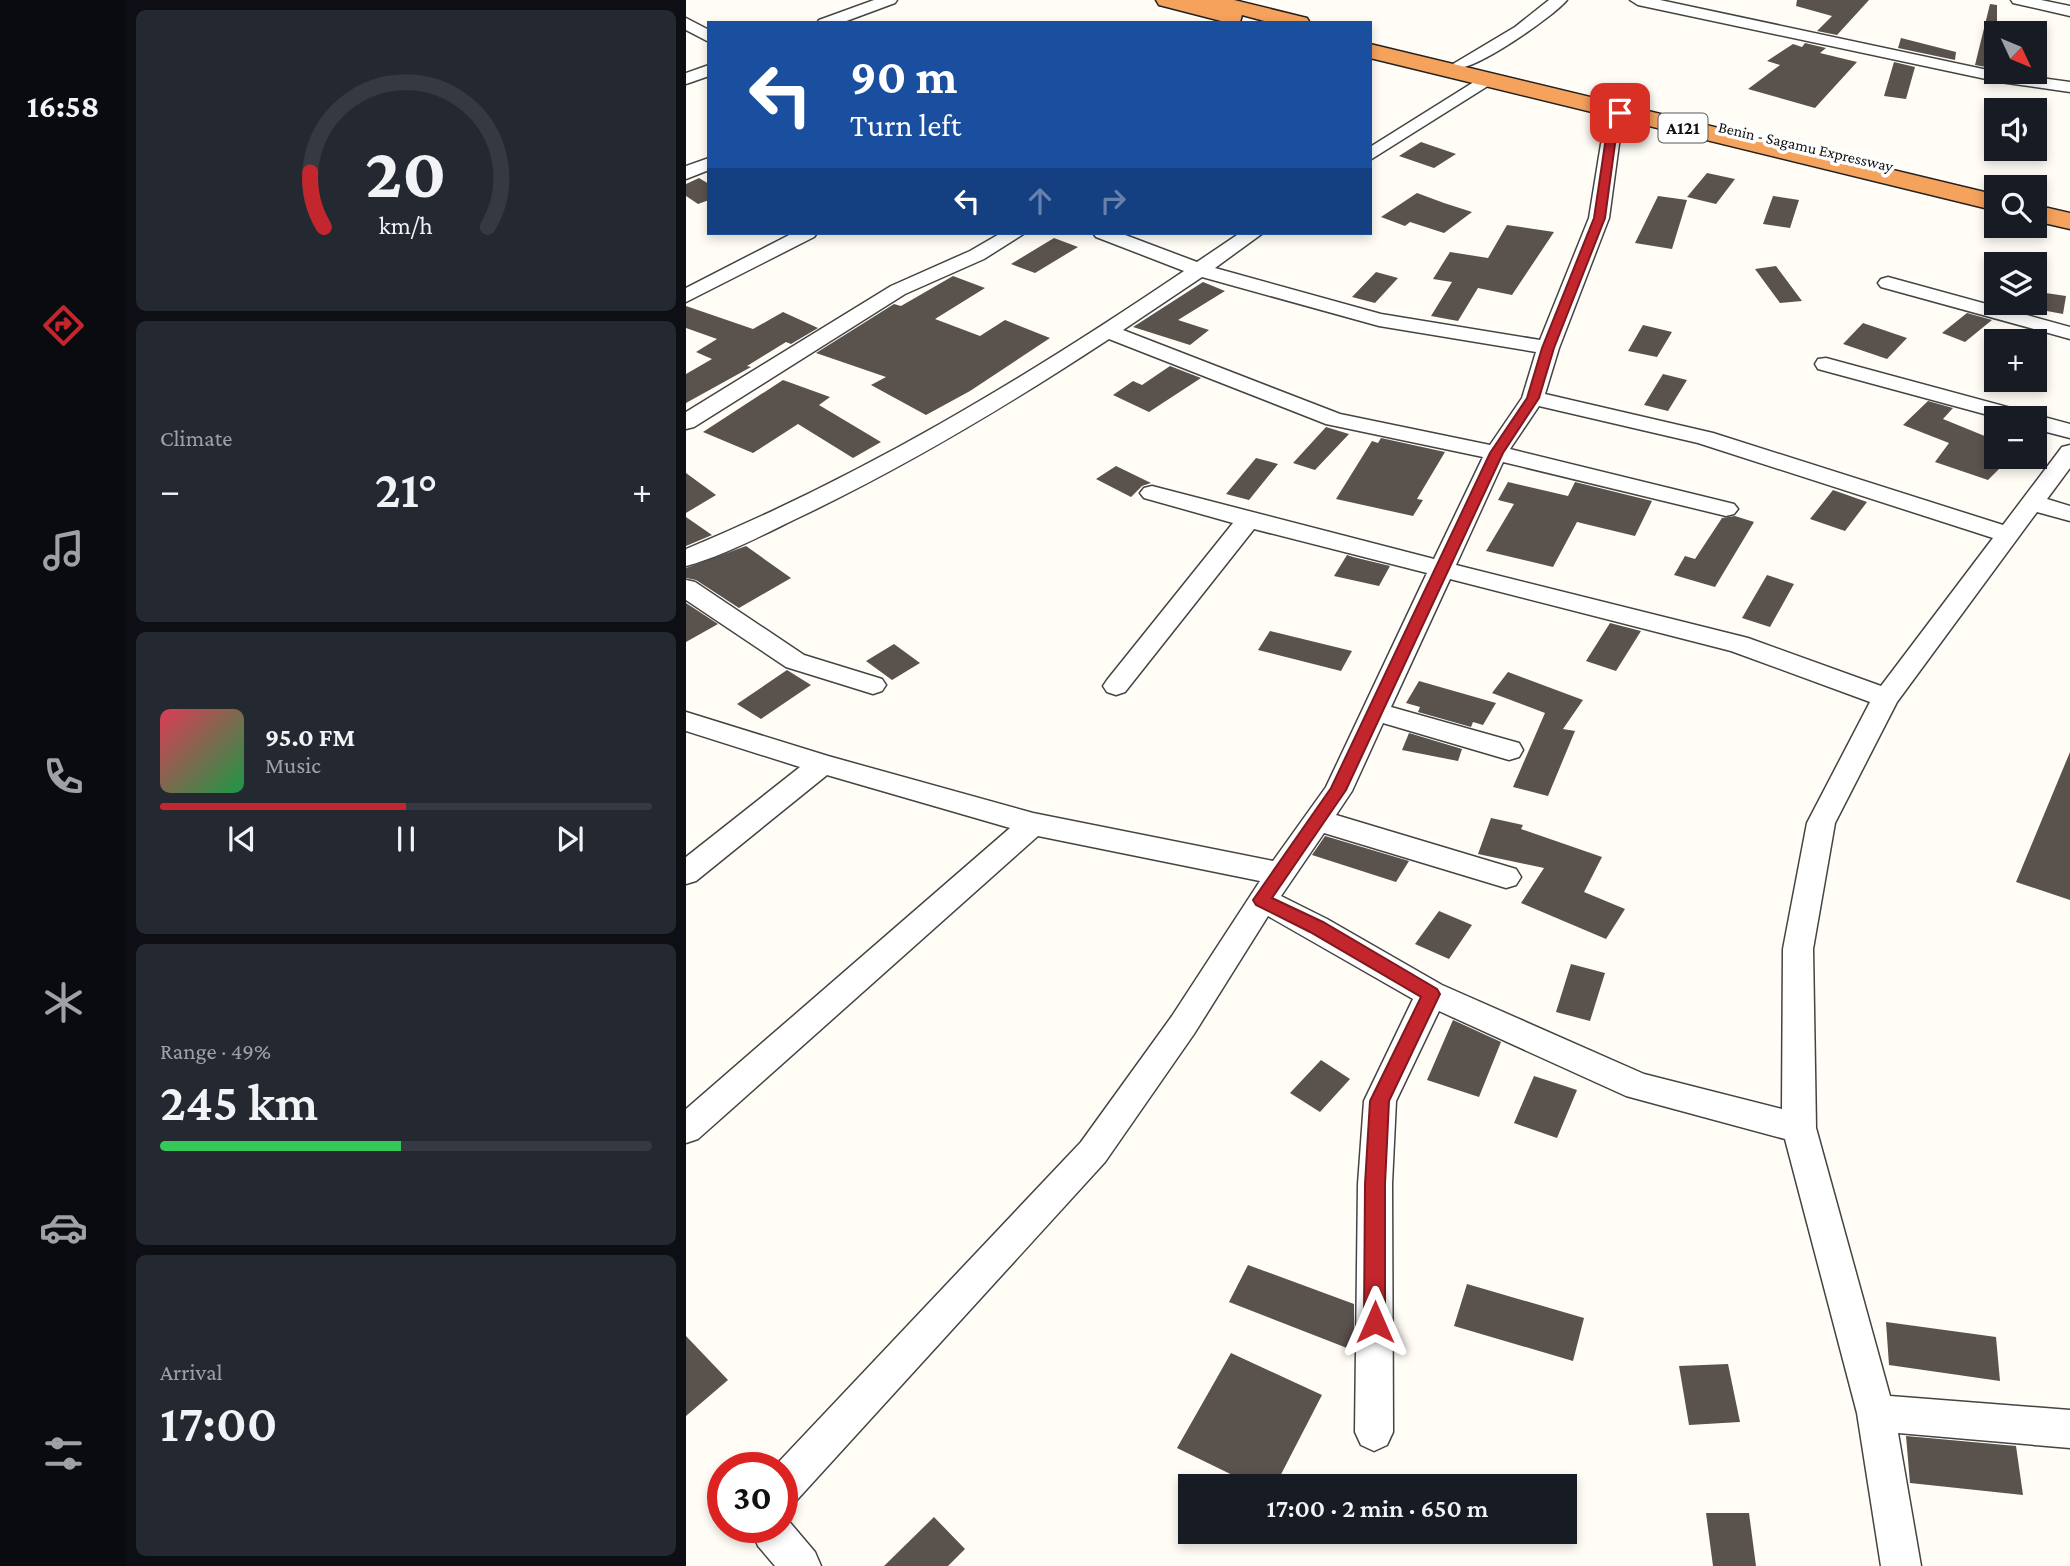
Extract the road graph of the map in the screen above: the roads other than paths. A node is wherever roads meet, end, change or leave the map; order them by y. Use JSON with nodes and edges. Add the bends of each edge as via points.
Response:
{"nodes":[{"id":1,"x":889,"y":0,"type":"edge"},
{"id":2,"x":1167,"y":0,"type":"edge"},
{"id":3,"x":1208,"y":0,"type":"edge"},
{"id":4,"x":1559,"y":0,"type":"edge"},
{"id":5,"x":1638,"y":0,"type":"edge"},
{"id":6,"x":2019,"y":0,"type":"edge"},
{"id":7,"x":2070,"y":11,"type":"edge"},
{"id":8,"x":831,"y":21,"type":"edge"},
{"id":9,"x":1249,"y":21,"type":"edge"},
{"id":10,"x":1292,"y":21,"type":"edge"},
{"id":11,"x":686,"y":23,"type":"edge"},
{"id":12,"x":707,"y":36,"type":"edge"},
{"id":13,"x":1372,"y":41,"type":"edge"},
{"id":14,"x":1372,"y":52,"type":"edge"},
{"id":15,"x":1461,"y":64,"type":"junction"},
{"id":16,"x":707,"y":70,"type":"edge"},
{"id":17,"x":686,"y":79,"type":"edge"},
{"id":18,"x":1485,"y":80,"type":"junction"},
{"id":19,"x":2070,"y":87,"type":"edge"},
{"id":20,"x":1620,"y":113,"type":"junction"},
{"id":21,"x":1372,"y":154,"type":"edge"},
{"id":22,"x":707,"y":164,"type":"edge"},
{"id":23,"x":686,"y":173,"type":"edge"},
{"id":24,"x":1984,"y":188,"type":"edge"},
{"id":25,"x":1984,"y":200,"type":"edge"},
{"id":26,"x":2047,"y":203,"type":"edge"},
{"id":27,"x":2070,"y":208,"type":"edge"},
{"id":28,"x":2047,"y":216,"type":"edge"},
{"id":29,"x":2070,"y":221,"type":"edge"},
{"id":30,"x":803,"y":235,"type":"edge"},
{"id":31,"x":1012,"y":235,"type":"edge"},
{"id":32,"x":1108,"y":235,"type":"edge"},
{"id":33,"x":1250,"y":235,"type":"edge"},
{"id":34,"x":1199,"y":270,"type":"junction"},
{"id":35,"x":1888,"y":283,"type":"dead end"},
{"id":36,"x":686,"y":296,"type":"edge"},
{"id":37,"x":1106,"y":331,"type":"junction"},
{"id":38,"x":2070,"y":332,"type":"edge"},
{"id":39,"x":1548,"y":348,"type":"junction"},
{"id":40,"x":1826,"y":364,"type":"dead end"},
{"id":41,"x":1533,"y":398,"type":"junction"},
{"id":42,"x":1984,"y":407,"type":"edge"},
{"id":43,"x":686,"y":422,"type":"edge"},
{"id":44,"x":2047,"y":425,"type":"edge"},
{"id":45,"x":2070,"y":431,"type":"edge"},
{"id":46,"x":2070,"y":452,"type":"edge"},
{"id":47,"x":1496,"y":453,"type":"junction"},
{"id":48,"x":1152,"y":493,"type":"dead end"},
{"id":49,"x":2033,"y":503,"type":"junction"},
{"id":50,"x":1726,"y":509,"type":"dead end"},
{"id":51,"x":2070,"y":514,"type":"edge"},
{"id":52,"x":1248,"y":520,"type":"junction"},
{"id":53,"x":2008,"y":535,"type":"junction"},
{"id":54,"x":686,"y":558,"type":"edge"},
{"id":55,"x":1440,"y":567,"type":"junction"},
{"id":56,"x":686,"y":588,"type":"edge"},
{"id":57,"x":873,"y":685,"type":"dead end"},
{"id":58,"x":1116,"y":686,"type":"dead end"},
{"id":59,"x":1886,"y":698,"type":"junction"},
{"id":60,"x":1374,"y":711,"type":"junction"},
{"id":61,"x":686,"y":721,"type":"edge"},
{"id":62,"x":1509,"y":750,"type":"dead end"},
{"id":63,"x":822,"y":764,"type":"junction"},
{"id":64,"x":1317,"y":820,"type":"junction"},
{"id":65,"x":1033,"y":824,"type":"junction"},
{"id":66,"x":686,"y":873,"type":"edge"},
{"id":67,"x":1282,"y":874,"type":"junction"},
{"id":68,"x":1506,"y":877,"type":"dead end"},
{"id":69,"x":1262,"y":900,"type":"junction"},
{"id":70,"x":1431,"y":994,"type":"junction"},
{"id":71,"x":689,"y":1122,"type":"edge"},
{"id":72,"x":1799,"y":1128,"type":"junction"},
{"id":73,"x":1876,"y":1413,"type":"junction"},
{"id":74,"x":2070,"y":1429,"type":"edge"},
{"id":75,"x":1374,"y":1432,"type":"dead end"},
{"id":76,"x":798,"y":1469,"type":"edge"},
{"id":77,"x":782,"y":1543,"type":"edge"},
{"id":78,"x":802,"y":1566,"type":"edge"},
{"id":79,"x":1901,"y":1566,"type":"edge"}],
"edges":[{"from":1,"to":8,"type":"street"},
{"from":2,"to":9,"type":"highway"},
{"from":3,"to":10,"type":"highway"},
{"from":4,"to":15,"type":"street","via":[[1521,30]]},
{"from":5,"to":19,"type":"street","via":[[2000,77]]},
{"from":6,"to":7,"type":"street"},
{"from":11,"to":12,"type":"street"},
{"from":13,"to":15,"type":"highway","name":"Benin - Sagamu Expressway","number":"A121"},
{"from":14,"to":18,"type":"highway","number":"A121"},
{"from":15,"to":24,"type":"highway","name":"Benin - Sagamu Expressway","number":"A121"},
{"from":16,"to":17,"type":"street"},
{"from":18,"to":20,"type":"highway","number":"A121"},
{"from":18,"to":21,"type":"street"},
{"from":20,"to":25,"type":"highway","number":"A121"},
{"from":20,"to":39,"type":"street","via":[[1610,144],[1599,218]]},
{"from":22,"to":23,"type":"street"},
{"from":26,"to":27,"type":"highway"},
{"from":28,"to":29,"type":"highway"},
{"from":30,"to":36,"type":"street"},
{"from":31,"to":43,"type":"street","via":[[898,290]]},
{"from":32,"to":34,"type":"street"},
{"from":33,"to":34,"type":"street"},
{"from":34,"to":37,"type":"street"},
{"from":34,"to":39,"type":"street","via":[[1380,320]]},
{"from":35,"to":38,"type":"street"},
{"from":37,"to":47,"type":"street","via":[[1334,419]]},
{"from":37,"to":54,"type":"street","via":[[985,410],[819,498]]},
{"from":39,"to":41,"type":"street"},
{"from":40,"to":42,"type":"street"},
{"from":41,"to":47,"type":"street"},
{"from":41,"to":53,"type":"street","via":[[1705,438]]},
{"from":44,"to":45,"type":"street"},
{"from":46,"to":49,"type":"street"},
{"from":47,"to":50,"type":"street"},
{"from":47,"to":55,"type":"street"},
{"from":48,"to":52,"type":"street"},
{"from":49,"to":51,"type":"street"},
{"from":49,"to":53,"type":"street"},
{"from":52,"to":55,"type":"street"},
{"from":52,"to":58,"type":"street"},
{"from":53,"to":59,"type":"street"},
{"from":55,"to":59,"type":"street","via":[[1740,644]]},
{"from":55,"to":60,"type":"street"},
{"from":56,"to":57,"type":"street","via":[[794,661]]},
{"from":59,"to":72,"type":"street","via":[[1821,823],[1798,949]]},
{"from":60,"to":62,"type":"street"},
{"from":60,"to":64,"type":"street","via":[[1338,790]]},
{"from":61,"to":63,"type":"street"},
{"from":63,"to":65,"type":"street"},
{"from":63,"to":66,"type":"street"},
{"from":64,"to":67,"type":"street"},
{"from":64,"to":68,"type":"street"},
{"from":65,"to":67,"type":"street"},
{"from":65,"to":71,"type":"street"},
{"from":67,"to":69,"type":"street"},
{"from":69,"to":70,"type":"street"},
{"from":69,"to":76,"type":"street","via":[[1184,1025],[1093,1152]]},
{"from":70,"to":72,"type":"street","via":[[1638,1086]]},
{"from":70,"to":75,"type":"street","via":[[1380,1101]]},
{"from":72,"to":73,"type":"street"},
{"from":73,"to":74,"type":"street"},
{"from":73,"to":79,"type":"street"},
{"from":77,"to":78,"type":"street"}]}
